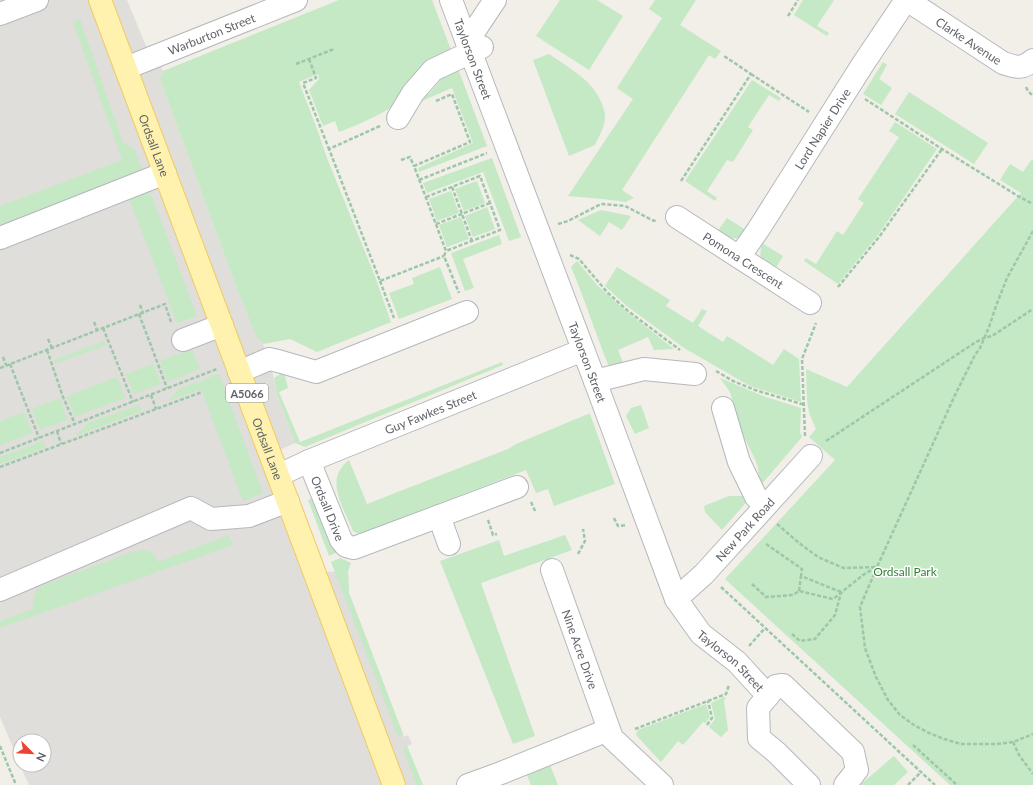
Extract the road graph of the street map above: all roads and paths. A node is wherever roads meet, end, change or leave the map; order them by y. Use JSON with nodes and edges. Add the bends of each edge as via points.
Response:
{"nodes":[{"id":1,"x":37,"y":0,"type":"edge"},
{"id":2,"x":100,"y":0,"type":"edge"},
{"id":3,"x":296,"y":0,"type":"edge"},
{"id":4,"x":451,"y":0,"type":"edge"},
{"id":5,"x":495,"y":0,"type":"edge"},
{"id":6,"x":798,"y":0,"type":"edge"},
{"id":7,"x":906,"y":0,"type":"edge"},
{"id":8,"x":0,"y":14,"type":"edge"},
{"id":9,"x":788,"y":16,"type":"dead end"},
{"id":10,"x":473,"y":47,"type":"junction"},
{"id":11,"x":334,"y":49,"type":"dead end"},
{"id":12,"x":724,"y":56,"type":"dead end"},
{"id":13,"x":309,"y":59,"type":"junction"},
{"id":14,"x":1033,"y":60,"type":"edge"},
{"id":15,"x":296,"y":64,"type":"dead end"},
{"id":16,"x":126,"y":68,"type":"junction"},
{"id":17,"x":751,"y":74,"type":"junction"},
{"id":18,"x":861,"y":97,"type":"dead end"},
{"id":19,"x":430,"y":104,"type":"dead end"},
{"id":20,"x":809,"y":112,"type":"dead end"},
{"id":21,"x":398,"y":118,"type":"joint"},
{"id":22,"x":506,"y":146,"type":"junction"},
{"id":23,"x":329,"y":149,"type":"junction"},
{"id":24,"x":942,"y":149,"type":"junction"},
{"id":25,"x":401,"y":160,"type":"dead end"},
{"id":26,"x":414,"y":166,"type":"junction"},
{"id":27,"x":165,"y":173,"type":"junction"},
{"id":28,"x":419,"y":180,"type":"junction"},
{"id":29,"x":681,"y":182,"type":"dead end"},
{"id":30,"x":452,"y":187,"type":"junction"},
{"id":31,"x":426,"y":197,"type":"junction"},
{"id":32,"x":490,"y":203,"type":"junction"},
{"id":33,"x":1033,"y":204,"type":"edge"},
{"id":34,"x":462,"y":214,"type":"junction"},
{"id":35,"x":667,"y":218,"type":"joint"},
{"id":36,"x":436,"y":224,"type":"junction"},
{"id":37,"x":538,"y":231,"type":"junction"},
{"id":38,"x":1033,"y":232,"type":"edge"},
{"id":39,"x":0,"y":238,"type":"edge"},
{"id":40,"x":472,"y":241,"type":"junction"},
{"id":41,"x":446,"y":251,"type":"junction"},
{"id":42,"x":567,"y":254,"type":"dead end"},
{"id":43,"x":444,"y":256,"type":"junction"},
{"id":44,"x":739,"y":257,"type":"junction"},
{"id":45,"x":380,"y":281,"type":"junction"},
{"id":46,"x":838,"y":287,"type":"dead end"},
{"id":47,"x":165,"y":304,"type":"dead end"},
{"id":48,"x":140,"y":305,"type":"dead end"},
{"id":49,"x":464,"y":305,"type":"joint"},
{"id":50,"x":1033,"y":309,"type":"edge"},
{"id":51,"x":813,"y":312,"type":"joint"},
{"id":52,"x":143,"y":313,"type":"junction"},
{"id":53,"x":139,"y":314,"type":"junction"},
{"id":54,"x":395,"y":321,"type":"dead end"},
{"id":55,"x":94,"y":322,"type":"dead end"},
{"id":56,"x":222,"y":325,"type":"junction"},
{"id":57,"x":103,"y":328,"type":"junction"},
{"id":58,"x":97,"y":330,"type":"junction"},
{"id":59,"x":984,"y":338,"type":"junction"},
{"id":60,"x":48,"y":339,"type":"dead end"},
{"id":61,"x":183,"y":340,"type":"dead end"},
{"id":62,"x":52,"y":348,"type":"junction"},
{"id":63,"x":46,"y":350,"type":"junction"},
{"id":64,"x":583,"y":350,"type":"junction"},
{"id":65,"x":682,"y":351,"type":"dead end"},
{"id":66,"x":3,"y":357,"type":"dead end"},
{"id":67,"x":10,"y":364,"type":"junction"},
{"id":68,"x":6,"y":365,"type":"junction"},
{"id":69,"x":0,"y":368,"type":"edge"},
{"id":70,"x":230,"y":370,"type":"junction"},
{"id":71,"x":704,"y":372,"type":"joint"},
{"id":72,"x":595,"y":381,"type":"junction"},
{"id":73,"x":167,"y":388,"type":"junction"},
{"id":74,"x":202,"y":392,"type":"dead end"},
{"id":75,"x":151,"y":395,"type":"junction"},
{"id":76,"x":133,"y":402,"type":"junction"},
{"id":77,"x":804,"y":405,"type":"junction"},
{"id":78,"x":723,"y":408,"type":"dead end"},
{"id":79,"x":156,"y":409,"type":"junction"},
{"id":80,"x":75,"y":424,"type":"junction"},
{"id":81,"x":57,"y":431,"type":"junction"},
{"id":82,"x":39,"y":438,"type":"junction"},
{"id":83,"x":62,"y":444,"type":"junction"},
{"id":84,"x":814,"y":446,"type":"junction"},
{"id":85,"x":0,"y":453,"type":"edge"},
{"id":86,"x":309,"y":461,"type":"junction"},
{"id":87,"x":0,"y":467,"type":"edge"},
{"id":88,"x":279,"y":475,"type":"junction"},
{"id":89,"x":517,"y":487,"type":"dead end"},
{"id":90,"x":288,"y":501,"type":"junction"},
{"id":91,"x":771,"y":514,"type":"junction"},
{"id":92,"x":439,"y":516,"type":"junction"},
{"id":93,"x":487,"y":518,"type":"dead end"},
{"id":94,"x":614,"y":518,"type":"dead end"},
{"id":95,"x":631,"y":524,"type":"dead end"},
{"id":96,"x":583,"y":529,"type":"dead end"},
{"id":97,"x":497,"y":534,"type":"dead end"},
{"id":98,"x":449,"y":544,"type":"dead end"},
{"id":99,"x":766,"y":544,"type":"dead end"},
{"id":100,"x":578,"y":554,"type":"dead end"},
{"id":101,"x":877,"y":567,"type":"junction"},
{"id":102,"x":552,"y":570,"type":"dead end"},
{"id":103,"x":704,"y":574,"type":"junction"},
{"id":104,"x":801,"y":576,"type":"junction"},
{"id":105,"x":752,"y":584,"type":"dead end"},
{"id":106,"x":0,"y":590,"type":"edge"},
{"id":107,"x":799,"y":591,"type":"junction"},
{"id":108,"x":841,"y":592,"type":"junction"},
{"id":109,"x":676,"y":599,"type":"junction"},
{"id":110,"x":765,"y":628,"type":"junction"},
{"id":111,"x":792,"y":634,"type":"dead end"},
{"id":112,"x":737,"y":662,"type":"junction"},
{"id":113,"x":768,"y":696,"type":"junction"},
{"id":114,"x":708,"y":701,"type":"junction"},
{"id":115,"x":707,"y":725,"type":"dead end"},
{"id":116,"x":610,"y":734,"type":"junction"},
{"id":117,"x":1033,"y":734,"type":"edge"},
{"id":118,"x":1012,"y":742,"type":"junction"},
{"id":119,"x":913,"y":745,"type":"dead end"},
{"id":120,"x":0,"y":746,"type":"edge"},
{"id":121,"x":921,"y":772,"type":"junction"},
{"id":122,"x":1033,"y":774,"type":"edge"},
{"id":123,"x":656,"y":779,"type":"edge"},
{"id":124,"x":16,"y":785,"type":"edge"},
{"id":125,"x":394,"y":785,"type":"edge"},
{"id":126,"x":468,"y":785,"type":"edge"},
{"id":127,"x":809,"y":785,"type":"edge"},
{"id":128,"x":845,"y":785,"type":"edge"},
{"id":129,"x":908,"y":785,"type":"edge"},
{"id":130,"x":935,"y":785,"type":"edge"},
{"id":131,"x":957,"y":785,"type":"edge"}],
"edges":[{"from":1,"to":8,"type":"street"},
{"from":2,"to":16,"type":"main road","name":"Ordsall Lane","number":"A5066"},
{"from":3,"to":16,"type":"street","name":"Warburton Street"},
{"from":4,"to":10,"type":"street","name":"Taylorson Street"},
{"from":5,"to":10,"type":"street"},
{"from":6,"to":9,"type":"path"},
{"from":7,"to":14,"type":"street","name":"Clarke Avenue","via":[[1003,63],[1017,67]]},
{"from":7,"to":44,"type":"street","name":"Lord Napier Drive"},
{"from":10,"to":21,"type":"street","via":[[433,70],[413,93]]},
{"from":10,"to":22,"type":"street","name":"Taylorson Street"},
{"from":11,"to":13,"type":"path"},
{"from":12,"to":17,"type":"path"},
{"from":13,"to":15,"type":"path"},
{"from":13,"to":23,"type":"path","via":[[316,78],[303,83]]},
{"from":16,"to":27,"type":"main road","name":"Ordsall Lane","number":"A5066"},
{"from":17,"to":20,"type":"path"},
{"from":17,"to":29,"type":"path"},
{"from":18,"to":24,"type":"path"},
{"from":19,"to":26,"type":"path","via":[[452,94],[470,142]]},
{"from":21,"to":23,"type":"path"},
{"from":22,"to":28,"type":"path"},
{"from":22,"to":37,"type":"street","name":"Taylorson Street"},
{"from":23,"to":45,"type":"path"},
{"from":24,"to":33,"type":"path"},
{"from":24,"to":46,"type":"path","via":[[879,237]]},
{"from":25,"to":26,"type":"path","via":[[410,156]]},
{"from":26,"to":28,"type":"path"},
{"from":27,"to":39,"type":"street"},
{"from":27,"to":56,"type":"main road","name":"Ordsall Lane","number":"A5066"},
{"from":28,"to":31,"type":"path"},
{"from":30,"to":31,"type":"path"},
{"from":30,"to":32,"type":"path","via":[[480,176]]},
{"from":30,"to":34,"type":"path"},
{"from":31,"to":36,"type":"path"},
{"from":32,"to":34,"type":"path"},
{"from":32,"to":40,"type":"path","via":[[500,230]]},
{"from":34,"to":36,"type":"path"},
{"from":34,"to":40,"type":"path"},
{"from":35,"to":37,"type":"path","via":[[654,221],[624,206],[601,204],[568,221]]},
{"from":35,"to":44,"type":"street","name":"Pomona Crescent"},
{"from":36,"to":41,"type":"path"},
{"from":37,"to":64,"type":"street","name":"Taylorson Street"},
{"from":38,"to":59,"type":"path","via":[[1007,278]]},
{"from":40,"to":41,"type":"path"},
{"from":41,"to":43,"type":"path"},
{"from":42,"to":65,"type":"path","via":[[579,259],[607,292],[638,319]]},
{"from":43,"to":45,"type":"path"},
{"from":43,"to":49,"type":"path"},
{"from":44,"to":51,"type":"street","name":"Pomona Crescent"},
{"from":45,"to":54,"type":"path"},
{"from":47,"to":52,"type":"path"},
{"from":48,"to":52,"type":"path"},
{"from":49,"to":70,"type":"street","via":[[316,372],[269,359]]},
{"from":50,"to":59,"type":"path","via":[[992,336]]},
{"from":51,"to":77,"type":"path","via":[[802,359]]},
{"from":52,"to":53,"type":"path"},
{"from":53,"to":57,"type":"path"},
{"from":53,"to":73,"type":"path"},
{"from":55,"to":58,"type":"path"},
{"from":56,"to":61,"type":"street"},
{"from":56,"to":70,"type":"main road","name":"Ordsall Lane","number":"A5066"},
{"from":57,"to":58,"type":"path"},
{"from":57,"to":76,"type":"path"},
{"from":58,"to":62,"type":"path"},
{"from":59,"to":84,"type":"path"},
{"from":59,"to":101,"type":"path","via":[[955,395]]},
{"from":60,"to":62,"type":"path"},
{"from":62,"to":63,"type":"path"},
{"from":63,"to":67,"type":"path"},
{"from":63,"to":80,"type":"path"},
{"from":64,"to":72,"type":"street","name":"Taylorson Street"},
{"from":64,"to":86,"type":"street","name":"Guy Fawkes Street"},
{"from":66,"to":68,"type":"path"},
{"from":67,"to":68,"type":"path"},
{"from":67,"to":82,"type":"path"},
{"from":68,"to":69,"type":"path"},
{"from":70,"to":73,"type":"path"},
{"from":70,"to":88,"type":"main road","name":"Ordsall Lane","number":"A5066"},
{"from":71,"to":72,"type":"street","via":[[644,369]]},
{"from":71,"to":77,"type":"path"},
{"from":72,"to":109,"type":"street","name":"Taylorson Street"},
{"from":73,"to":75,"type":"path"},
{"from":74,"to":79,"type":"path"},
{"from":75,"to":76,"type":"path"},
{"from":75,"to":79,"type":"path"},
{"from":76,"to":80,"type":"path"},
{"from":77,"to":84,"type":"path","via":[[805,437]]},
{"from":78,"to":91,"type":"street","via":[[739,462],[756,497]]},
{"from":79,"to":83,"type":"path"},
{"from":80,"to":81,"type":"path"},
{"from":81,"to":82,"type":"path"},
{"from":81,"to":83,"type":"path"},
{"from":82,"to":85,"type":"path"},
{"from":83,"to":87,"type":"path"},
{"from":84,"to":91,"type":"street","name":"New Park Road"},
{"from":86,"to":88,"type":"street","name":"Guy Fawkes Street"},
{"from":86,"to":92,"type":"street","name":"Ordsall Drive","via":[[341,540],[346,546],[354,548]]},
{"from":88,"to":90,"type":"main road","name":"Ordsall Lane","number":"A5066"},
{"from":89,"to":92,"type":"street"},
{"from":90,"to":106,"type":"street","via":[[250,516],[211,519],[191,508]]},
{"from":90,"to":125,"type":"main road","name":"Ordsall Lane","number":"A5066"},
{"from":91,"to":101,"type":"path","via":[[799,543],[818,557],[844,568]]},
{"from":91,"to":103,"type":"street","name":"New Park Road"},
{"from":92,"to":98,"type":"street"},
{"from":93,"to":97,"type":"path","via":[[493,535]]},
{"from":94,"to":95,"type":"path","via":[[618,526]]},
{"from":96,"to":100,"type":"path","via":[[585,541]]},
{"from":99,"to":104,"type":"path","via":[[802,570]]},
{"from":101,"to":108,"type":"path","via":[[863,574]]},
{"from":101,"to":118,"type":"path","via":[[860,607],[865,648],[888,700],[900,715],[914,725],[944,740],[961,744]]},
{"from":102,"to":116,"type":"street","name":"Nine Acre Drive"},
{"from":103,"to":109,"type":"street","name":"New Park Road"},
{"from":103,"to":110,"type":"path"},
{"from":104,"to":107,"type":"path"},
{"from":104,"to":108,"type":"path"},
{"from":105,"to":107,"type":"path","via":[[766,597]]},
{"from":107,"to":108,"type":"path","via":[[833,599]]},
{"from":108,"to":111,"type":"path","via":[[835,615],[815,639],[800,641]]},
{"from":109,"to":112,"type":"street","name":"Taylorson Street","via":[[701,634]]},
{"from":110,"to":112,"type":"path"},
{"from":110,"to":121,"type":"path"},
{"from":112,"to":113,"type":"street","name":"Taylorson Street"},
{"from":112,"to":114,"type":"path","via":[[726,694]]},
{"from":113,"to":127,"type":"street","via":[[758,708],[759,738]]},
{"from":113,"to":128,"type":"street","via":[[776,686],[783,685],[853,752],[857,770]]},
{"from":114,"to":115,"type":"path","via":[[712,718]]},
{"from":114,"to":116,"type":"path"},
{"from":116,"to":123,"type":"street","name":"Nine Acre Drive"},
{"from":116,"to":126,"type":"street"},
{"from":117,"to":118,"type":"path"},
{"from":118,"to":122,"type":"path"},
{"from":119,"to":131,"type":"path"},
{"from":120,"to":124,"type":"path"},
{"from":121,"to":129,"type":"path"},
{"from":121,"to":130,"type":"path"}]}
